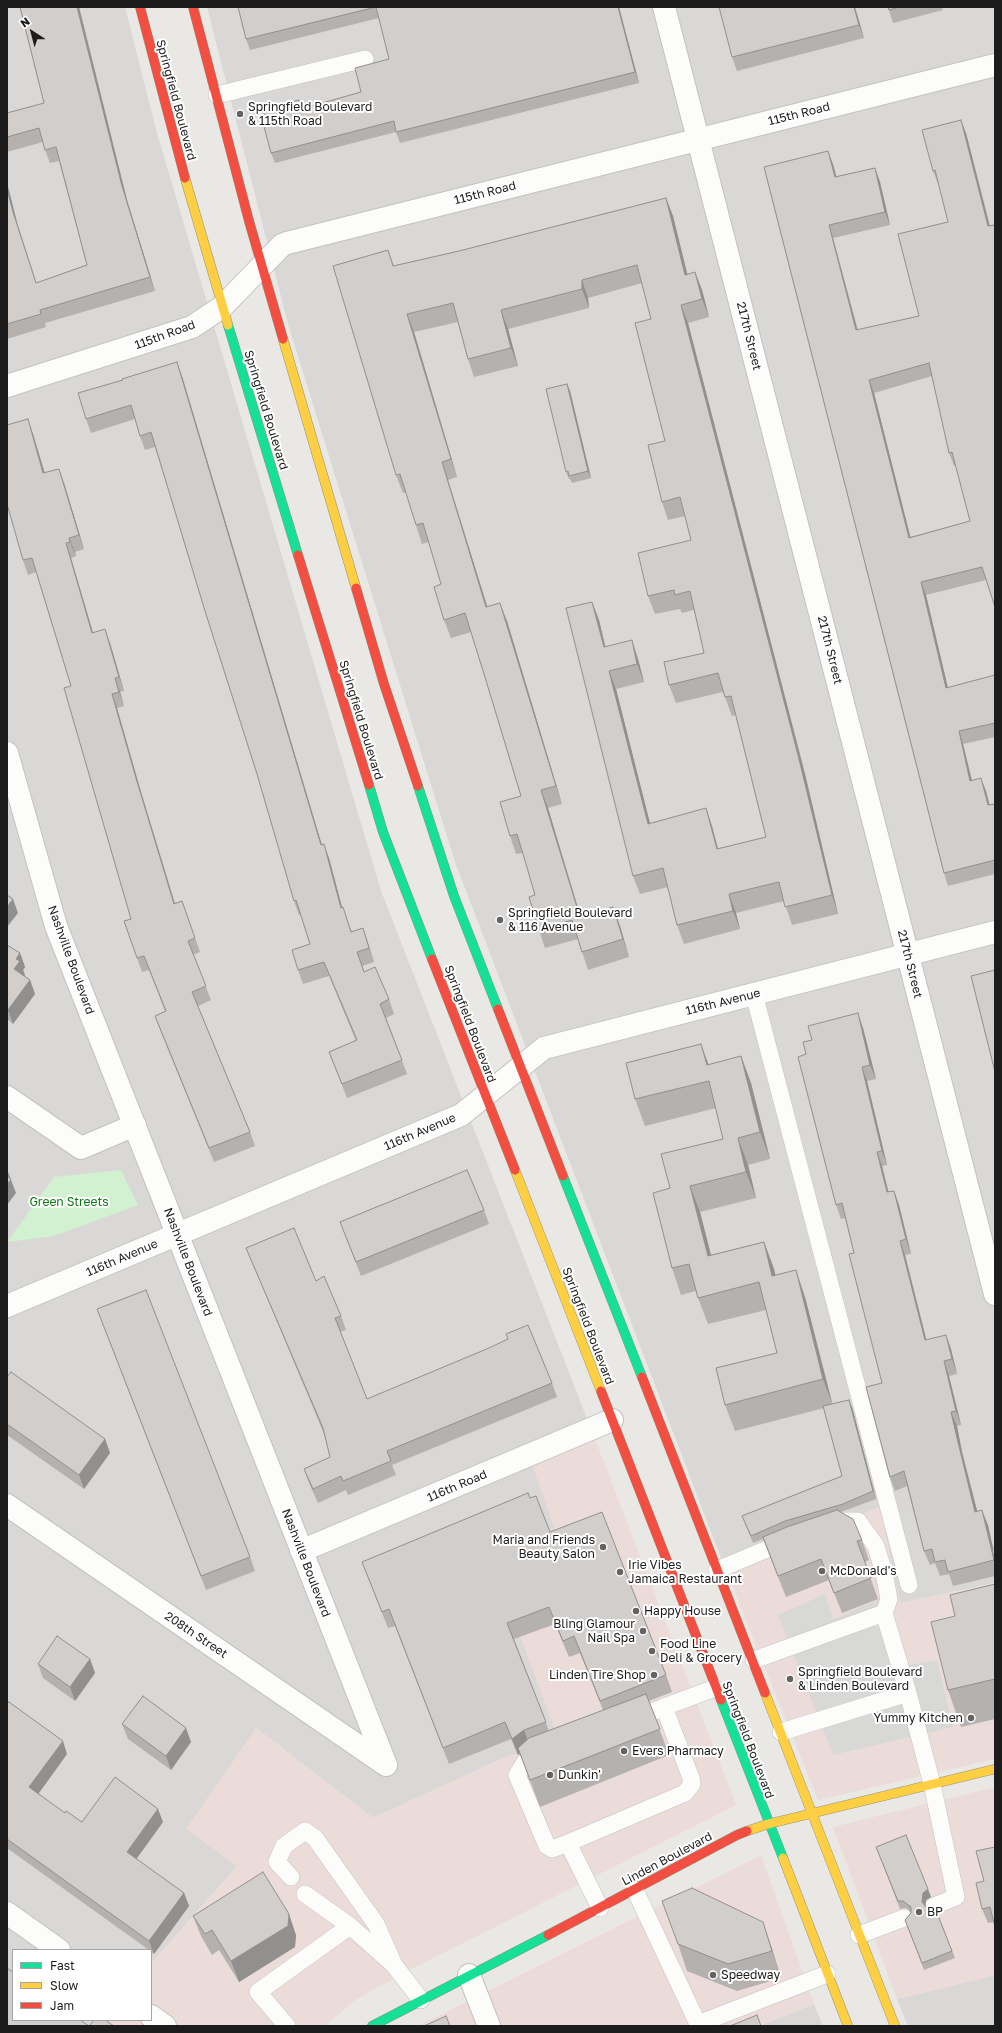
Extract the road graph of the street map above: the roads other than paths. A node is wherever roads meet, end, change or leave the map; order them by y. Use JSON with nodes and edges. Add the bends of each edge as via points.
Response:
{"nodes":[{"id":1,"x":140,"y":7,"type":"edge"},
{"id":2,"x":193,"y":7,"type":"edge"},
{"id":3,"x":664,"y":7,"type":"edge"},
{"id":4,"x":365,"y":59,"type":"dead end"},
{"id":5,"x":995,"y":65,"type":"edge"},
{"id":6,"x":217,"y":95,"type":"junction"},
{"id":7,"x":698,"y":138,"type":"junction"},
{"id":8,"x":262,"y":267,"type":"junction"},
{"id":9,"x":222,"y":307,"type":"junction"},
{"id":10,"x":7,"y":386,"type":"edge"},
{"id":11,"x":7,"y":753,"type":"edge"},
{"id":12,"x":995,"y":932,"type":"edge"},
{"id":13,"x":908,"y":955,"type":"junction"},
{"id":14,"x":754,"y":994,"type":"junction"},
{"id":15,"x":520,"y":1066,"type":"junction"},
{"id":16,"x":485,"y":1095,"type":"junction"},
{"id":17,"x":7,"y":1097,"type":"edge"},
{"id":18,"x":134,"y":1125,"type":"junction"},
{"id":19,"x":178,"y":1235,"type":"junction"},
{"id":20,"x":995,"y":1294,"type":"edge"},
{"id":21,"x":7,"y":1306,"type":"edge"},
{"id":22,"x":612,"y":1420,"type":"junction"},
{"id":23,"x":7,"y":1506,"type":"edge"},
{"id":24,"x":302,"y":1551,"type":"junction"},
{"id":25,"x":717,"y":1570,"type":"junction"},
{"id":26,"x":909,"y":1585,"type":"dead end"},
{"id":27,"x":884,"y":1613,"type":"junction"},
{"id":28,"x":754,"y":1660,"type":"junction"},
{"id":29,"x":715,"y":1688,"type":"junction"},
{"id":30,"x":908,"y":1693,"type":"junction"},
{"id":31,"x":664,"y":1707,"type":"junction"},
{"id":32,"x":614,"y":1726,"type":"edge"},
{"id":33,"x":781,"y":1732,"type":"junction"},
{"id":34,"x":556,"y":1748,"type":"edge"},
{"id":35,"x":386,"y":1765,"type":"joint"},
{"id":36,"x":995,"y":1769,"type":"edge"},
{"id":37,"x":932,"y":1784,"type":"junction"},
{"id":38,"x":811,"y":1814,"type":"junction"},
{"id":39,"x":768,"y":1824,"type":"junction"},
{"id":40,"x":568,"y":1843,"type":"junction"},
{"id":41,"x":291,"y":1878,"type":"dead end"},
{"id":42,"x":635,"y":1890,"type":"junction"},
{"id":43,"x":305,"y":1894,"type":"dead end"},
{"id":44,"x":934,"y":1906,"type":"edge"},
{"id":45,"x":600,"y":1908,"type":"junction"},
{"id":46,"x":7,"y":1913,"type":"edge"},
{"id":47,"x":904,"y":1918,"type":"dead end"},
{"id":48,"x":350,"y":1926,"type":"junction"},
{"id":49,"x":859,"y":1935,"type":"junction"},
{"id":50,"x":57,"y":1949,"type":"edge"},
{"id":51,"x":394,"y":1965,"type":"junction"},
{"id":52,"x":827,"y":1974,"type":"junction"},
{"id":53,"x":469,"y":1975,"type":"junction"},
{"id":54,"x":421,"y":2000,"type":"junction"},
{"id":55,"x":152,"y":2017,"type":"edge"},
{"id":56,"x":165,"y":2026,"type":"edge"},
{"id":57,"x":287,"y":2026,"type":"edge"},
{"id":58,"x":372,"y":2026,"type":"edge"},
{"id":59,"x":489,"y":2026,"type":"edge"},
{"id":60,"x":848,"y":2026,"type":"edge"},
{"id":61,"x":895,"y":2026,"type":"edge"}],
"edges":[{"from":1,"to":9,"type":"main road","name":"Springfield Boulevard","via":[[170,127]]},
{"from":2,"to":6,"type":"main road"},
{"from":3,"to":7,"type":"street","name":"217th Street"},
{"from":4,"to":6,"type":"lane"},
{"from":5,"to":7,"type":"street","name":"115th Road"},
{"from":6,"to":8,"type":"main road"},
{"from":7,"to":8,"type":"street","name":"115th Road","via":[[287,243],[282,245]]},
{"from":7,"to":13,"type":"street","name":"217th Street"},
{"from":8,"to":9,"type":"street","name":"115th Road"},
{"from":8,"to":15,"type":"main road","via":[[384,684],[454,896]]},
{"from":9,"to":10,"type":"street","name":"115th Road","via":[[192,327]]},
{"from":9,"to":16,"type":"main road","name":"Springfield Boulevard","via":[[383,832]]},
{"from":11,"to":18,"type":"street","name":"Nashville Boulevard","via":[[56,926]]},
{"from":12,"to":13,"type":"street","name":"116th Avenue"},
{"from":13,"to":14,"type":"street","name":"116th Avenue"},
{"from":13,"to":20,"type":"street","name":"217th Street"},
{"from":14,"to":15,"type":"street","name":"116th Avenue","via":[[544,1048]]},
{"from":14,"to":26,"type":"lane"},
{"from":15,"to":16,"type":"street","name":"116th Avenue"},
{"from":15,"to":25,"type":"main road"},
{"from":16,"to":19,"type":"street","name":"116th Avenue","via":[[461,1115]]},
{"from":16,"to":22,"type":"main road","name":"Springfield Boulevard"},
{"from":17,"to":18,"type":"street","via":[[81,1148]]},
{"from":18,"to":19,"type":"street","name":"Nashville Boulevard"},
{"from":19,"to":21,"type":"street","name":"116th Avenue"},
{"from":19,"to":24,"type":"street","name":"Nashville Boulevard"},
{"from":22,"to":24,"type":"street","name":"116th Road"},
{"from":22,"to":29,"type":"main road","name":"Springfield Boulevard"},
{"from":23,"to":35,"type":"street","name":"208th Street"},
{"from":24,"to":35,"type":"street","name":"Nashville Boulevard"},
{"from":25,"to":27,"type":"lane","via":[[810,1532],[843,1521],[858,1521],[876,1546],[884,1573],[889,1599]]},
{"from":25,"to":28,"type":"main road"},
{"from":27,"to":28,"type":"lane"},
{"from":27,"to":30,"type":"lane"},
{"from":28,"to":33,"type":"main road"},
{"from":29,"to":31,"type":"lane"},
{"from":29,"to":39,"type":"main road","name":"Springfield Boulevard"},
{"from":30,"to":33,"type":"lane"},
{"from":30,"to":37,"type":"lane"},
{"from":31,"to":32,"type":"lane"},
{"from":31,"to":40,"type":"lane","via":[[691,1778],[689,1789],[685,1793]]},
{"from":33,"to":38,"type":"main road"},
{"from":34,"to":40,"type":"lane","via":[[525,1762],[517,1775],[543,1842],[552,1849]]},
{"from":36,"to":37,"type":"main road","name":"Linden Boulevard"},
{"from":37,"to":38,"type":"main road","name":"Linden Boulevard"},
{"from":37,"to":44,"type":"lane","via":[[956,1897]]},
{"from":38,"to":39,"type":"main road","name":"Linden Boulevard"},
{"from":38,"to":49,"type":"main road"},
{"from":39,"to":42,"type":"main road","name":"Linden Boulevard","via":[[736,1835]]},
{"from":39,"to":52,"type":"main road","name":"Springfield Boulevard"},
{"from":40,"to":45,"type":"lane"},
{"from":41,"to":51,"type":"lane","via":[[277,1862],[284,1846],[305,1831],[315,1838],[376,1924]]},
{"from":42,"to":45,"type":"main road","name":"Linden Boulevard"},
{"from":42,"to":52,"type":"lane","via":[[698,2024]]},
{"from":43,"to":48,"type":"lane"},
{"from":45,"to":53,"type":"main road","name":"Linden Boulevard"},
{"from":46,"to":50,"type":"street"},
{"from":47,"to":49,"type":"lane"},
{"from":48,"to":51,"type":"lane"},
{"from":48,"to":57,"type":"lane","via":[[258,1992]]},
{"from":49,"to":61,"type":"main road"},
{"from":51,"to":54,"type":"lane"},
{"from":52,"to":60,"type":"main road","name":"Springfield Boulevard"},
{"from":53,"to":54,"type":"main road","name":"Linden Boulevard"},
{"from":53,"to":59,"type":"street"},
{"from":54,"to":58,"type":"main road","name":"Linden Boulevard"},
{"from":55,"to":56,"type":"street"}]}
